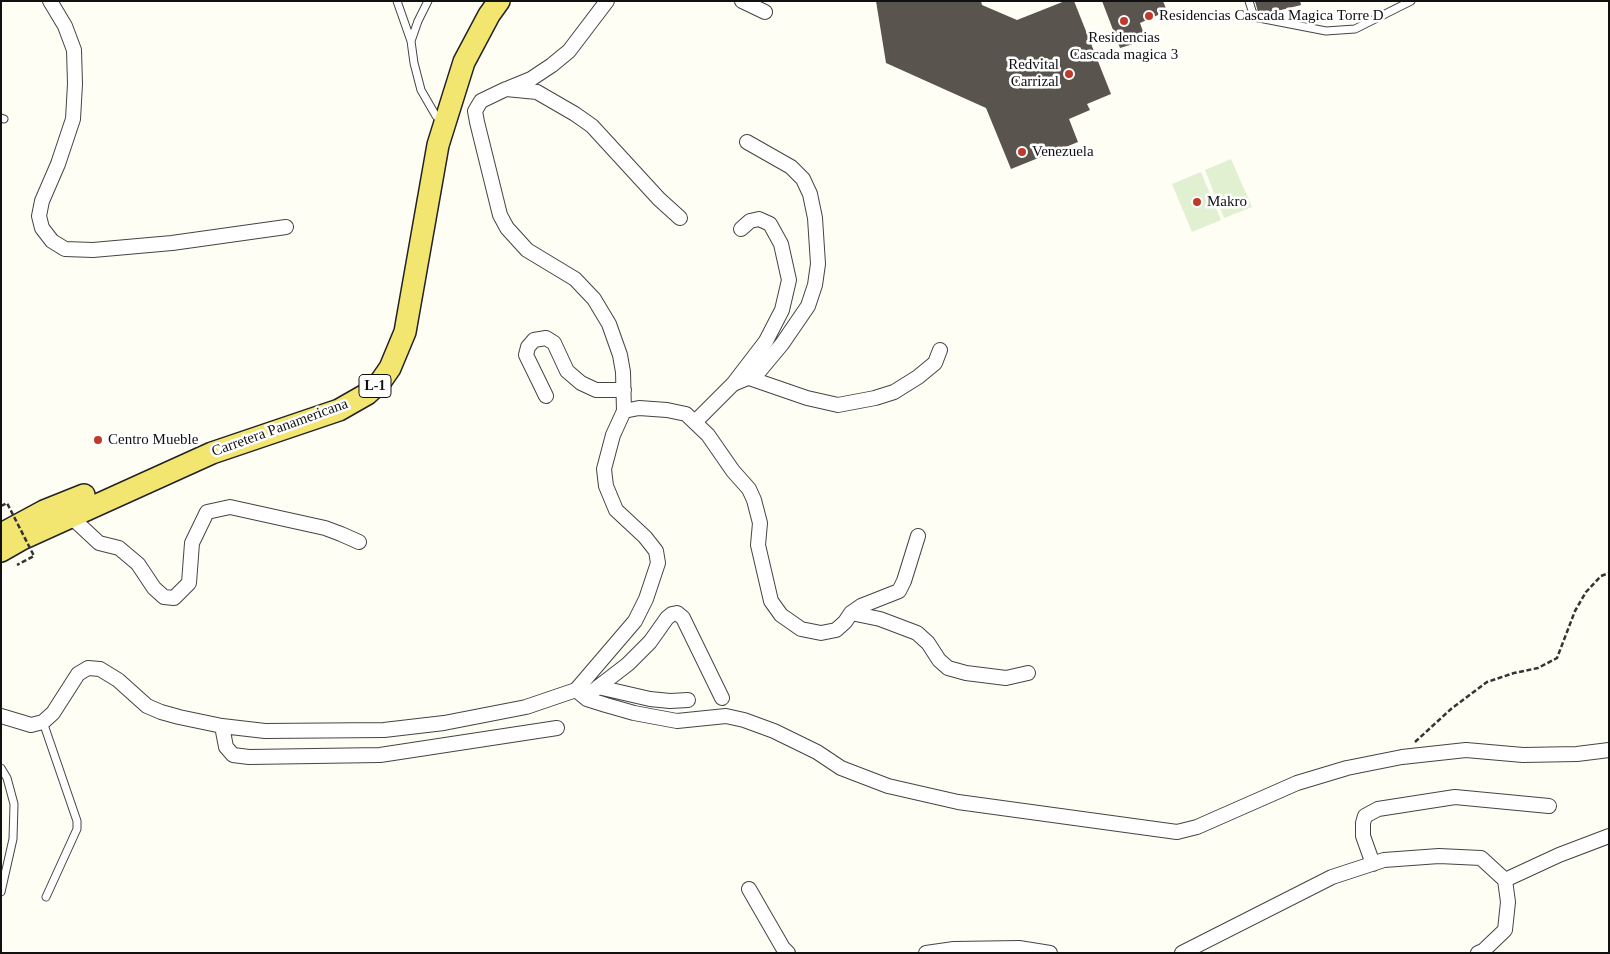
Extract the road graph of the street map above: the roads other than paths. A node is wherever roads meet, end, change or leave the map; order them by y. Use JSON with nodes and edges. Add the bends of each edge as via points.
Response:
{"nodes":[{"id":1,"x":50,"y":1,"type":"edge"},
{"id":2,"x":397,"y":1,"type":"edge"},
{"id":3,"x":428,"y":1,"type":"edge"},
{"id":4,"x":485,"y":1,"type":"edge"},
{"id":5,"x":499,"y":1,"type":"edge"},
{"id":6,"x":607,"y":1,"type":"edge"},
{"id":7,"x":742,"y":1,"type":"edge"},
{"id":8,"x":1249,"y":1,"type":"edge"},
{"id":9,"x":1411,"y":1,"type":"edge"},
{"id":10,"x":765,"y":12,"type":"dead end"},
{"id":11,"x":411,"y":41,"type":"junction"},
{"id":12,"x":506,"y":89,"type":"junction"},
{"id":13,"x":436,"y":116,"type":"junction"},
{"id":14,"x":747,"y":142,"type":"dead end"},
{"id":15,"x":680,"y":218,"type":"dead end"},
{"id":16,"x":286,"y":227,"type":"dead end"},
{"id":17,"x":741,"y":229,"type":"dead end"},
{"id":18,"x":940,"y":350,"type":"dead end"},
{"id":19,"x":748,"y":378,"type":"junction"},
{"id":20,"x":733,"y":384,"type":"junction"},
{"id":21,"x":624,"y":390,"type":"junction"},
{"id":22,"x":546,"y":396,"type":"dead end"},
{"id":23,"x":624,"y":411,"type":"junction"},
{"id":24,"x":695,"y":422,"type":"junction"},
{"id":25,"x":44,"y":511,"type":"junction"},
{"id":26,"x":70,"y":516,"type":"junction"},
{"id":27,"x":1,"y":523,"type":"edge"},
{"id":28,"x":1,"y":534,"type":"edge"},
{"id":29,"x":918,"y":536,"type":"dead end"},
{"id":30,"x":358,"y":542,"type":"dead end"},
{"id":31,"x":1,"y":551,"type":"edge"},
{"id":32,"x":851,"y":613,"type":"junction"},
{"id":33,"x":1028,"y":673,"type":"dead end"},
{"id":34,"x":598,"y":687,"type":"junction"},
{"id":35,"x":581,"y":695,"type":"junction"},
{"id":36,"x":722,"y":698,"type":"dead end"},
{"id":37,"x":688,"y":700,"type":"dead end"},
{"id":38,"x":1,"y":716,"type":"edge"},
{"id":39,"x":43,"y":722,"type":"junction"},
{"id":40,"x":222,"y":726,"type":"junction"},
{"id":41,"x":556,"y":728,"type":"dead end"},
{"id":42,"x":1609,"y":750,"type":"edge"},
{"id":43,"x":1,"y":768,"type":"edge"},
{"id":44,"x":1549,"y":806,"type":"dead end"},
{"id":45,"x":1609,"y":836,"type":"edge"},
{"id":46,"x":1373,"y":864,"type":"junction"},
{"id":47,"x":1505,"y":880,"type":"junction"},
{"id":48,"x":749,"y":889,"type":"dead end"},
{"id":49,"x":1,"y":892,"type":"edge"},
{"id":50,"x":46,"y":897,"type":"dead end"},
{"id":51,"x":788,"y":953,"type":"edge"},
{"id":52,"x":926,"y":953,"type":"edge"},
{"id":53,"x":1050,"y":953,"type":"edge"},
{"id":54,"x":1182,"y":953,"type":"edge"},
{"id":55,"x":1478,"y":953,"type":"edge"}],
"edges":[{"from":1,"to":16,"type":"street","via":[[74,50],[75,84],[73,119],[39,216],[42,228],[52,241],[65,249],[92,250]]},
{"from":2,"to":11,"type":"lane"},
{"from":3,"to":11,"type":"lane"},
{"from":4,"to":13,"type":"main road","name":"Carretera Panamericana","number":"L-1","via":[[454,56]]},
{"from":5,"to":26,"type":"main road","name":"Carretera Panamericana","number":"L-1","via":[[464,62],[438,146],[405,332],[381,381],[367,394],[339,410],[212,453]]},
{"from":6,"to":12,"type":"street","via":[[569,51],[531,79]]},
{"from":7,"to":10,"type":"street"},
{"from":8,"to":9,"type":"lane","via":[[1254,17],[1326,31],[1355,29]]},
{"from":11,"to":13,"type":"lane","via":[[422,90]]},
{"from":12,"to":15,"type":"street","via":[[537,92],[592,126]]},
{"from":12,"to":21,"type":"street","via":[[480,101],[475,111],[500,215],[526,250],[575,279],[594,299],[609,324],[620,355]]},
{"from":13,"to":25,"type":"main road","name":"Carretera Panamericana","number":"L-1","via":[[427,145],[395,330],[374,372],[332,402],[209,442]]},
{"from":14,"to":19,"type":"street","via":[[791,167],[803,179],[812,202],[818,247],[815,285],[808,306],[757,374]]},
{"from":17,"to":20,"type":"street","via":[[750,221],[759,219],[770,224],[781,244],[788,280],[782,310],[766,342]]},
{"from":18,"to":19,"type":"street","via":[[936,363],[894,392],[838,405]]},
{"from":19,"to":20,"type":"street"},
{"from":20,"to":24,"type":"street"},
{"from":21,"to":22,"type":"street","via":[[596,390],[581,383],[567,371],[554,343],[546,338],[534,340],[526,355]]},
{"from":21,"to":23,"type":"street"},
{"from":23,"to":24,"type":"street","via":[[639,408],[667,410],[686,414]]},
{"from":23,"to":35,"type":"street","via":[[608,452],[604,469],[606,486],[616,510],[656,551],[658,563],[635,621],[612,646]]},
{"from":24,"to":32,"type":"street","via":[[749,489],[754,500],[760,523],[758,545],[764,574],[771,601],[781,615],[801,628],[821,633],[836,630]]},
{"from":25,"to":27,"type":"street"},
{"from":25,"to":28,"type":"main road","name":"Carretera Panamericana","number":"L-1"},
{"from":26,"to":30,"type":"street","via":[[99,543],[119,548],[138,564],[164,597],[174,598],[189,583],[192,543],[207,512],[230,507],[325,528]]},
{"from":26,"to":31,"type":"main road","name":"Carretera Panamericana","number":"L-1"},
{"from":29,"to":32,"type":"street","via":[[899,591]]},
{"from":32,"to":33,"type":"street","via":[[916,633],[948,668],[1006,678]]},
{"from":34,"to":35,"type":"street"},
{"from":34,"to":36,"type":"street","via":[[628,664],[650,642],[667,618],[677,613],[683,618]]},
{"from":34,"to":37,"type":"street","via":[[670,701]]},
{"from":35,"to":40,"type":"street","via":[[444,723],[384,730],[265,731]]},
{"from":35,"to":42,"type":"street","via":[[634,714],[678,721],[726,716],[744,720],[817,752],[841,768],[888,786],[958,802],[1177,832],[1197,827],[1298,783],[1347,768],[1466,750],[1523,755]]},
{"from":38,"to":39,"type":"street","via":[[31,724]]},
{"from":39,"to":40,"type":"street","via":[[53,713],[78,674],[88,668],[100,669],[118,680],[147,706],[179,718]]},
{"from":39,"to":50,"type":"lane","via":[[77,821],[77,829]]},
{"from":40,"to":41,"type":"street","via":[[226,746],[233,755],[249,757],[380,755]]},
{"from":43,"to":49,"type":"lane","via":[[14,804],[13,839]]},
{"from":44,"to":46,"type":"street","via":[[1455,797],[1378,809],[1365,816],[1363,823],[1362,836]]},
{"from":45,"to":47,"type":"street"},
{"from":46,"to":47,"type":"street","via":[[1384,860],[1439,856],[1481,858]]},
{"from":46,"to":54,"type":"street","via":[[1332,877]]},
{"from":47,"to":55,"type":"street","via":[[1508,902],[1505,930]]},
{"from":48,"to":51,"type":"street"},
{"from":52,"to":53,"type":"street","via":[[1019,948]]}]}
